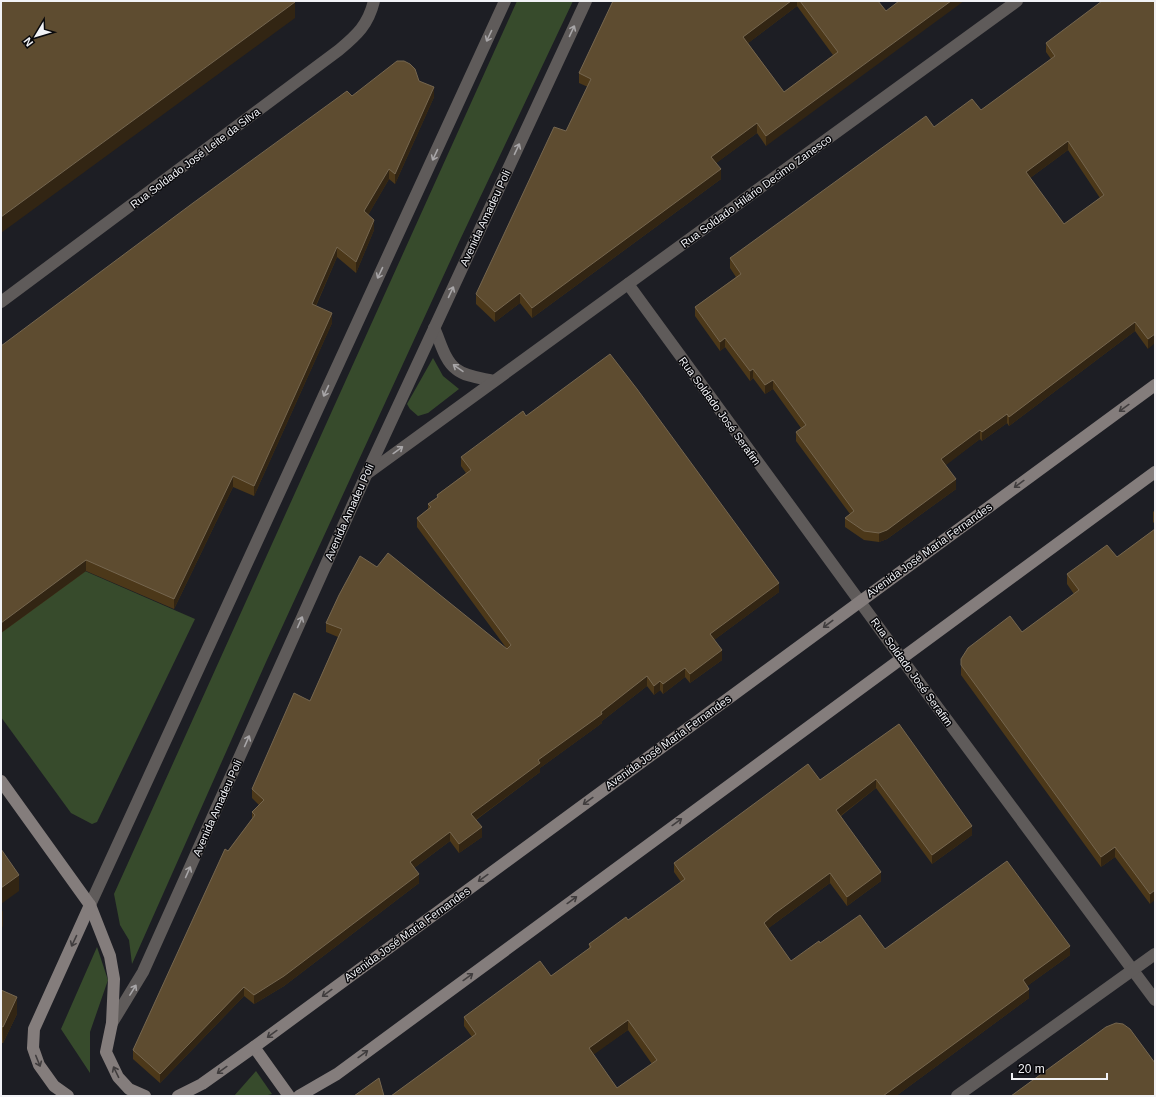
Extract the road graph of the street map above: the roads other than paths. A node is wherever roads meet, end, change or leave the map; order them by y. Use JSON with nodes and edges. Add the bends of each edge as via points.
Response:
{"nodes":[{"id":1,"x":374,"y":1,"type":"edge"},
{"id":2,"x":505,"y":1,"type":"edge"},
{"id":3,"x":586,"y":1,"type":"edge"},
{"id":4,"x":1017,"y":1,"type":"edge"},
{"id":5,"x":628,"y":284,"type":"junction"},
{"id":6,"x":1,"y":302,"type":"edge"},
{"id":7,"x":434,"y":328,"type":"junction"},
{"id":8,"x":494,"y":381,"type":"junction"},
{"id":9,"x":1155,"y":385,"type":"edge"},
{"id":10,"x":1155,"y":472,"type":"edge"},
{"id":11,"x":367,"y":473,"type":"junction"},
{"id":12,"x":859,"y":601,"type":"junction"},
{"id":13,"x":901,"y":658,"type":"junction"},
{"id":14,"x":1,"y":781,"type":"edge"},
{"id":15,"x":90,"y":905,"type":"junction"},
{"id":16,"x":1155,"y":954,"type":"edge"},
{"id":17,"x":1133,"y":970,"type":"junction"},
{"id":18,"x":1155,"y":1000,"type":"edge"},
{"id":19,"x":112,"y":1023,"type":"junction"},
{"id":20,"x":254,"y":1047,"type":"junction"},
{"id":21,"x":68,"y":1096,"type":"edge"},
{"id":22,"x":145,"y":1096,"type":"edge"},
{"id":23,"x":178,"y":1096,"type":"edge"},
{"id":24,"x":289,"y":1096,"type":"edge"},
{"id":25,"x":299,"y":1096,"type":"edge"},
{"id":26,"x":957,"y":1096,"type":"edge"}],
"edges":[{"from":1,"to":6,"type":"street","name":"Rua Soldado José Leite da Silva","via":[[370,16],[355,36],[339,50]]},
{"from":2,"to":15,"type":"street","one_way":true},
{"from":7,"to":3,"type":"street","name":"Avenida Amadeu Poli","one_way":true},
{"from":4,"to":5,"type":"street","name":"Rua Soldado Hilário Decimo Zanesco"},
{"from":5,"to":8,"type":"street","name":"Rua Soldado Hilário Decimo Zanesco"},
{"from":5,"to":12,"type":"street","name":"Rua Soldado José Serafim"},
{"from":8,"to":7,"type":"street","one_way":true,"via":[[469,375],[455,368],[447,358]]},
{"from":7,"to":11,"type":"street","name":"Avenida Amadeu Poli"},
{"from":11,"to":8,"type":"street","name":"Rua Soldado Hilário Decimo Zanesco","one_way":true},
{"from":9,"to":12,"type":"main road","name":"Avenida José Maria Fernandes","one_way":true},
{"from":10,"to":13,"type":"main road"},
{"from":19,"to":11,"type":"street","name":"Avenida Amadeu Poli","one_way":true,"via":[[144,972]]},
{"from":12,"to":13,"type":"street","name":"Rua Soldado José Serafim"},
{"from":12,"to":20,"type":"main road","name":"Avenida José Maria Fernandes","one_way":true},
{"from":13,"to":17,"type":"street","name":"Rua Soldado José Serafim"},
{"from":25,"to":13,"type":"main road","one_way":true,"via":[[336,1074]]},
{"from":14,"to":15,"type":"main road"},
{"from":15,"to":19,"type":"main road","via":[[110,956],[114,979]]},
{"from":15,"to":21,"type":"main road","one_way":true,"via":[[34,1029],[33,1048],[39,1065],[54,1086]]},
{"from":16,"to":17,"type":"street"},
{"from":17,"to":18,"type":"street","name":"Rua Soldado José Serafim"},
{"from":17,"to":26,"type":"street"},
{"from":22,"to":19,"type":"main road","one_way":true,"via":[[129,1089],[118,1078],[106,1052]]},
{"from":20,"to":23,"type":"main road","name":"Avenida José Maria Fernandes","one_way":true,"via":[[202,1084]]},
{"from":20,"to":24,"type":"main road"}]}
